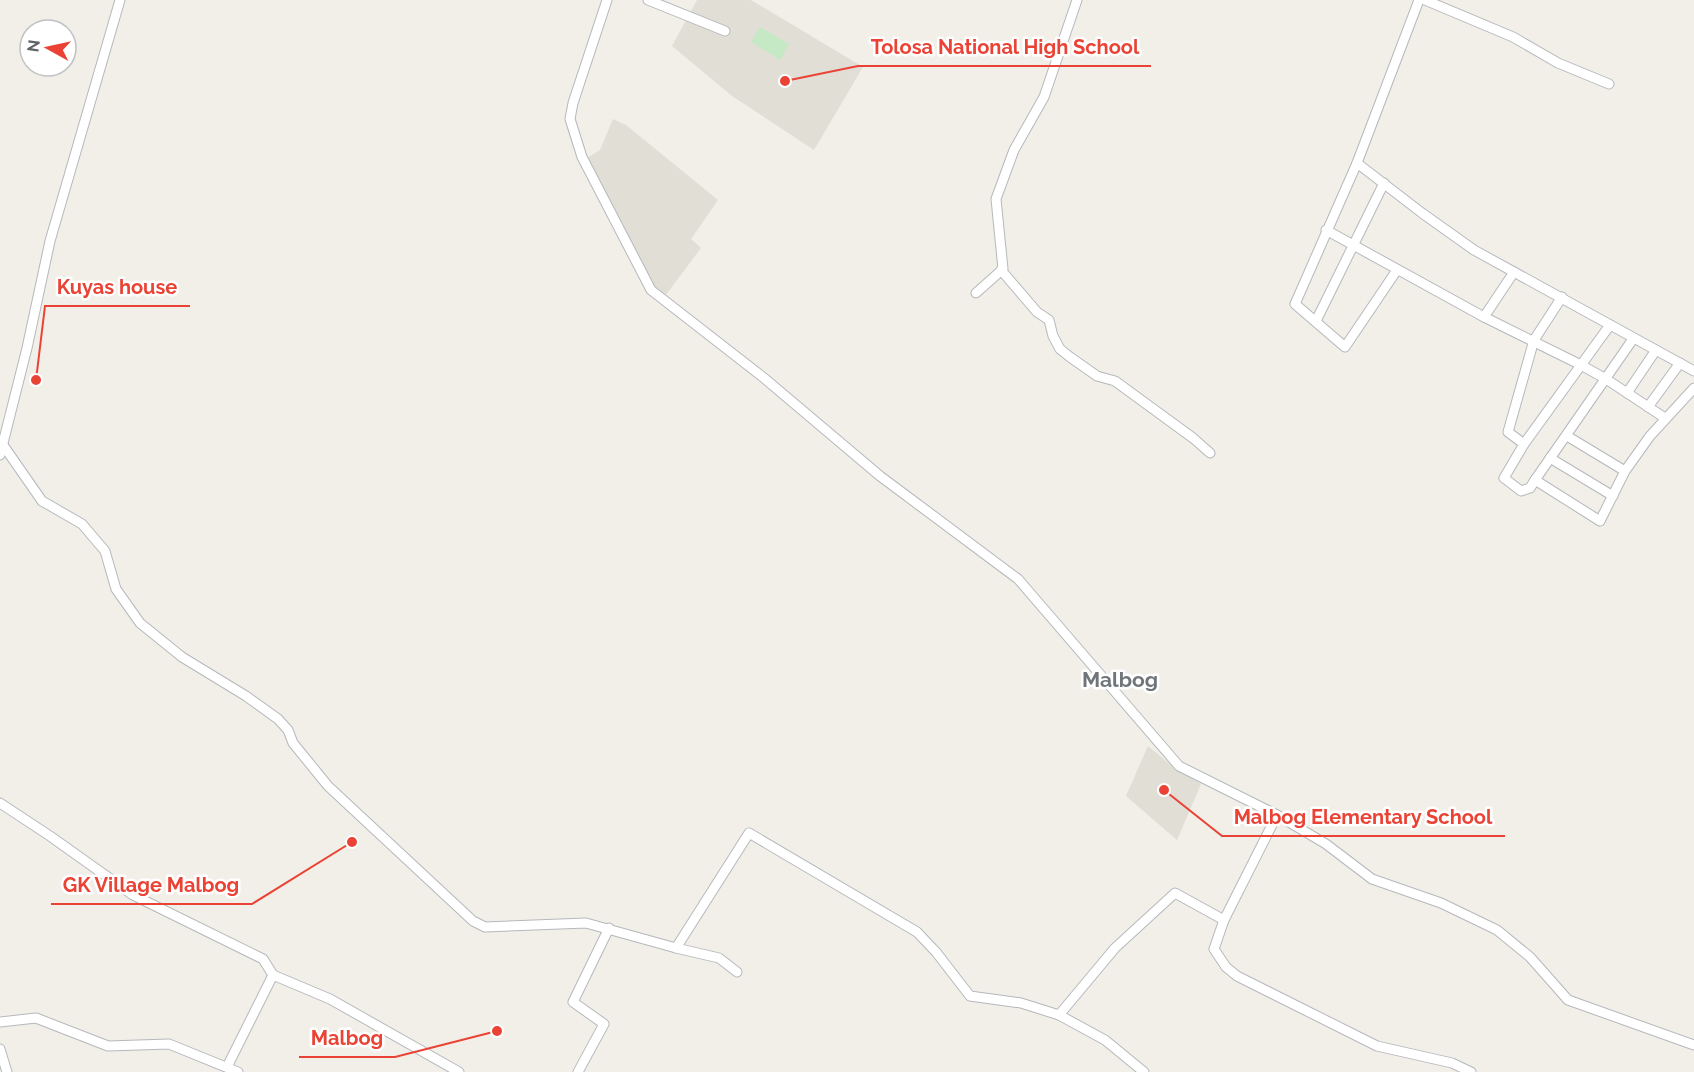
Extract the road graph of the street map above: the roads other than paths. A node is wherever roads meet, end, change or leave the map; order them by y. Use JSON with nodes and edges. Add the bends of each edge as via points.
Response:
{"nodes":[{"id":1,"x":120,"y":0,"type":"edge"},
{"id":2,"x":607,"y":0,"type":"edge"},
{"id":3,"x":648,"y":0,"type":"edge"},
{"id":4,"x":1077,"y":0,"type":"edge"},
{"id":5,"x":1419,"y":0,"type":"edge"},
{"id":6,"x":1425,"y":0,"type":"edge"},
{"id":7,"x":725,"y":32,"type":"dead end"},
{"id":8,"x":1609,"y":84,"type":"dead end"},
{"id":9,"x":1357,"y":163,"type":"junction"},
{"id":10,"x":1384,"y":183,"type":"junction"},
{"id":11,"x":1326,"y":230,"type":"junction"},
{"id":12,"x":1353,"y":244,"type":"junction"},
{"id":13,"x":1001,"y":270,"type":"junction"},
{"id":14,"x":1397,"y":270,"type":"junction"},
{"id":15,"x":1514,"y":272,"type":"junction"},
{"id":16,"x":976,"y":293,"type":"dead end"},
{"id":17,"x":1562,"y":297,"type":"junction"},
{"id":18,"x":1484,"y":317,"type":"junction"},
{"id":19,"x":1316,"y":321,"type":"junction"},
{"id":20,"x":1610,"y":325,"type":"junction"},
{"id":21,"x":1633,"y":339,"type":"junction"},
{"id":22,"x":1534,"y":340,"type":"junction"},
{"id":23,"x":1656,"y":350,"type":"junction"},
{"id":24,"x":1680,"y":363,"type":"junction"},
{"id":25,"x":1581,"y":365,"type":"junction"},
{"id":26,"x":1694,"y":371,"type":"edge"},
{"id":27,"x":1606,"y":379,"type":"junction"},
{"id":28,"x":1694,"y":388,"type":"edge"},
{"id":29,"x":1627,"y":393,"type":"junction"},
{"id":30,"x":1648,"y":406,"type":"junction"},
{"id":31,"x":1665,"y":418,"type":"junction"},
{"id":32,"x":1567,"y":436,"type":"junction"},
{"id":33,"x":1524,"y":444,"type":"junction"},
{"id":34,"x":1,"y":450,"type":"edge"},
{"id":35,"x":1210,"y":453,"type":"dead end"},
{"id":36,"x":1550,"y":458,"type":"junction"},
{"id":37,"x":1625,"y":471,"type":"junction"},
{"id":38,"x":1535,"y":480,"type":"junction"},
{"id":39,"x":1613,"y":496,"type":"junction"},
{"id":40,"x":0,"y":803,"type":"edge"},
{"id":41,"x":1277,"y":815,"type":"junction"},
{"id":42,"x":1224,"y":920,"type":"junction"},
{"id":43,"x":609,"y":928,"type":"junction"},
{"id":44,"x":676,"y":948,"type":"junction"},
{"id":45,"x":736,"y":972,"type":"dead end"},
{"id":46,"x":273,"y":975,"type":"junction"},
{"id":47,"x":1059,"y":1015,"type":"junction"},
{"id":48,"x":0,"y":1022,"type":"edge"},
{"id":49,"x":1694,"y":1044,"type":"edge"},
{"id":50,"x":0,"y":1050,"type":"edge"},
{"id":51,"x":227,"y":1067,"type":"junction"},
{"id":52,"x":7,"y":1072,"type":"edge"},
{"id":53,"x":238,"y":1072,"type":"edge"},
{"id":54,"x":459,"y":1072,"type":"edge"},
{"id":55,"x":578,"y":1072,"type":"edge"},
{"id":56,"x":1144,"y":1072,"type":"edge"},
{"id":57,"x":1471,"y":1072,"type":"edge"}],
"edges":[{"from":1,"to":34,"type":"street","via":[[50,241]]},
{"from":2,"to":41,"type":"street","via":[[570,119],[582,157],[651,290],[880,476],[1018,579],[1179,766]]},
{"from":3,"to":7,"type":"street"},
{"from":4,"to":13,"type":"street","via":[[1044,97],[1014,150],[996,199]]},
{"from":5,"to":9,"type":"street"},
{"from":6,"to":8,"type":"street"},
{"from":9,"to":10,"type":"street"},
{"from":9,"to":11,"type":"street"},
{"from":10,"to":12,"type":"street"},
{"from":10,"to":15,"type":"street","via":[[1460,240]]},
{"from":11,"to":12,"type":"street"},
{"from":11,"to":19,"type":"street","via":[[1295,304]]},
{"from":12,"to":14,"type":"street"},
{"from":12,"to":19,"type":"street"},
{"from":13,"to":16,"type":"street"},
{"from":13,"to":35,"type":"street","via":[[1037,312],[1049,320],[1060,349],[1097,375],[1114,381]]},
{"from":14,"to":18,"type":"street"},
{"from":14,"to":19,"type":"street","via":[[1345,346]]},
{"from":15,"to":17,"type":"street"},
{"from":15,"to":18,"type":"street"},
{"from":17,"to":20,"type":"street"},
{"from":17,"to":22,"type":"street"},
{"from":18,"to":22,"type":"street"},
{"from":20,"to":21,"type":"street"},
{"from":20,"to":25,"type":"street"},
{"from":21,"to":23,"type":"street"},
{"from":21,"to":27,"type":"street"},
{"from":22,"to":25,"type":"street"},
{"from":22,"to":33,"type":"street","via":[[1508,432]]},
{"from":23,"to":24,"type":"street"},
{"from":23,"to":29,"type":"street"},
{"from":24,"to":26,"type":"street"},
{"from":24,"to":30,"type":"street"},
{"from":25,"to":27,"type":"street"},
{"from":25,"to":33,"type":"street"},
{"from":27,"to":29,"type":"street"},
{"from":27,"to":32,"type":"street"},
{"from":28,"to":31,"type":"street"},
{"from":29,"to":30,"type":"street"},
{"from":30,"to":31,"type":"street"},
{"from":31,"to":37,"type":"street"},
{"from":32,"to":36,"type":"street"},
{"from":32,"to":37,"type":"street"},
{"from":33,"to":38,"type":"street","via":[[1504,478],[1521,491],[1530,488]]},
{"from":34,"to":43,"type":"street","via":[[42,501],[82,524],[105,551],[116,589],[140,623],[182,657],[278,719],[328,786],[473,921],[485,927],[586,923]]},
{"from":36,"to":38,"type":"street"},
{"from":36,"to":39,"type":"street"},
{"from":37,"to":39,"type":"street"},
{"from":38,"to":39,"type":"street","via":[[1600,521]]},
{"from":40,"to":46,"type":"street","via":[[133,895],[262,959]]},
{"from":41,"to":42,"type":"street"},
{"from":41,"to":49,"type":"street","via":[[1326,844],[1372,879],[1441,903],[1497,930],[1530,957],[1568,1000]]},
{"from":42,"to":47,"type":"street","via":[[1175,893],[1115,948]]},
{"from":42,"to":57,"type":"street","via":[[1214,949],[1237,976],[1377,1046],[1452,1063]]},
{"from":43,"to":44,"type":"street"},
{"from":43,"to":55,"type":"street","via":[[573,1002],[604,1024]]},
{"from":44,"to":45,"type":"street","via":[[719,958]]},
{"from":44,"to":47,"type":"street","via":[[749,833],[917,932],[970,996],[1021,1003]]},
{"from":46,"to":51,"type":"street"},
{"from":46,"to":54,"type":"street","via":[[330,999]]},
{"from":47,"to":56,"type":"street","via":[[1105,1040]]},
{"from":48,"to":51,"type":"street","via":[[36,1018],[108,1046],[169,1044]]},
{"from":50,"to":52,"type":"street"},
{"from":51,"to":53,"type":"street"}]}
